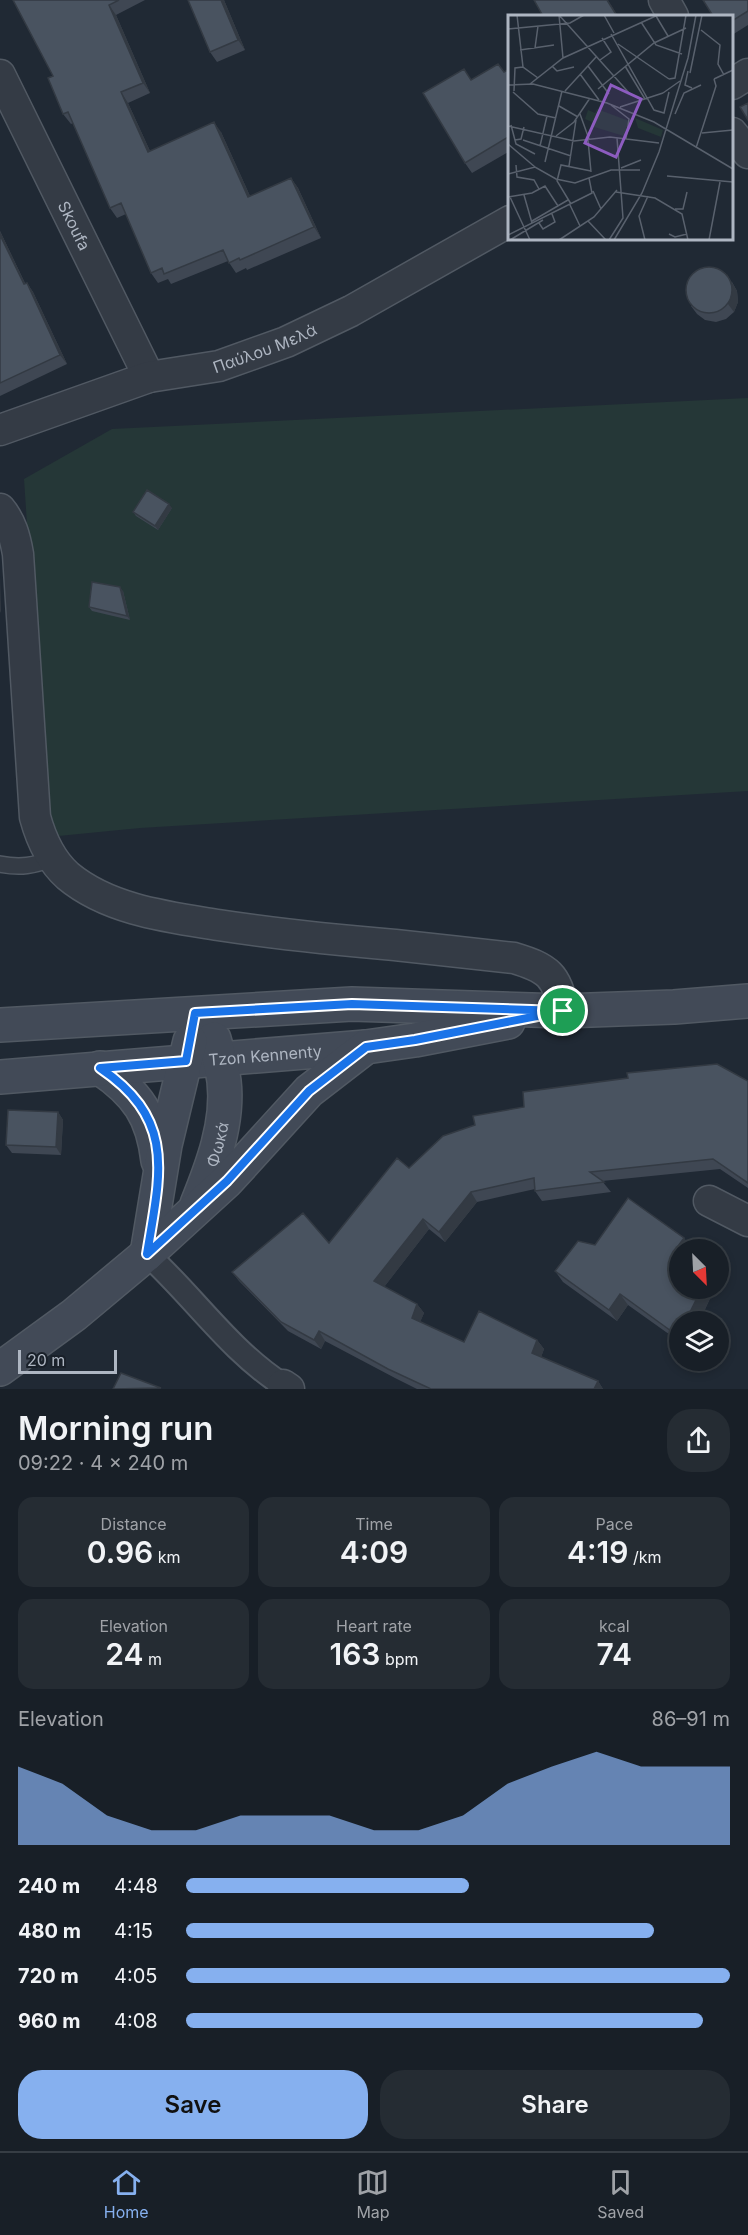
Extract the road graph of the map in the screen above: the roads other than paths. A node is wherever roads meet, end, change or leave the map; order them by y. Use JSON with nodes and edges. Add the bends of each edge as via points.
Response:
{"nodes":[{"id":1,"x":664,"y":0,"type":"edge"},
{"id":2,"x":672,"y":15,"type":"edge"},
{"id":3,"x":748,"y":74,"type":"edge"},
{"id":4,"x":0,"y":75,"type":"edge"},
{"id":5,"x":733,"y":83,"type":"edge"},
{"id":6,"x":733,"y":135,"type":"edge"},
{"id":7,"x":748,"y":153,"type":"edge"},
{"id":8,"x":508,"y":221,"type":"edge"},
{"id":9,"x":149,"y":377,"type":"junction"},
{"id":10,"x":0,"y":430,"type":"edge"},
{"id":11,"x":0,"y":509,"type":"edge"},
{"id":12,"x":53,"y":858,"type":"junction"},
{"id":13,"x":0,"y":864,"type":"edge"},
{"id":14,"x":748,"y":1001,"type":"edge"},
{"id":15,"x":563,"y":1011,"type":"junction"},
{"id":16,"x":201,"y":1013,"type":"junction"},
{"id":17,"x":0,"y":1025,"type":"edge"},
{"id":18,"x":366,"y":1047,"type":"junction"},
{"id":19,"x":219,"y":1059,"type":"junction"},
{"id":20,"x":186,"y":1061,"type":"junction"},
{"id":21,"x":100,"y":1068,"type":"junction"},
{"id":22,"x":0,"y":1077,"type":"edge"},
{"id":23,"x":160,"y":1175,"type":"junction"},
{"id":24,"x":709,"y":1202,"type":"dead end"},
{"id":25,"x":194,"y":1212,"type":"junction"},
{"id":26,"x":748,"y":1221,"type":"edge"},
{"id":27,"x":147,"y":1254,"type":"junction"},
{"id":28,"x":0,"y":1369,"type":"edge"},
{"id":29,"x":286,"y":1387,"type":"edge"}],
"edges":[{"from":1,"to":2,"type":"street"},
{"from":3,"to":5,"type":"street"},
{"from":4,"to":9,"type":"street","name":"Skoufa"},
{"from":6,"to":7,"type":"street"},
{"from":8,"to":9,"type":"street","name":"Παύλου Μελά","via":[[351,311],[286,342],[219,366]]},
{"from":9,"to":10,"type":"street","name":"Παύλου Μελά"},
{"from":11,"to":12,"type":"street","via":[[14,535],[18,554],[35,817]]},
{"from":12,"to":13,"type":"lane","via":[[20,868]]},
{"from":12,"to":15,"type":"street","via":[[67,875],[92,891],[145,911],[181,919],[309,938],[514,958],[538,965],[553,978]]},
{"from":14,"to":15,"type":"main road","name":"Tzon Kennenty"},
{"from":15,"to":16,"type":"main road","name":"Tzon Kennenty","via":[[352,1004]]},
{"from":15,"to":18,"type":"main road","name":"Tzon Kennenty"},
{"from":16,"to":17,"type":"main road","name":"Tzon Kennenty"},
{"from":16,"to":19,"type":"main road","name":"Φωκά"},
{"from":16,"to":20,"type":"main road"},
{"from":18,"to":19,"type":"main road","name":"Tzon Kennenty"},
{"from":18,"to":25,"type":"main road","via":[[302,1097]]},
{"from":19,"to":20,"type":"main road","name":"Tzon Kennenty"},
{"from":19,"to":25,"type":"main road","name":"Φωκά","via":[[224,1082],[221,1126]]},
{"from":20,"to":21,"type":"main road","name":"Tzon Kennenty"},
{"from":20,"to":23,"type":"main road"},
{"from":21,"to":22,"type":"main road","name":"Tzon Kennenty"},
{"from":21,"to":23,"type":"main road","via":[[141,1104],[157,1145]]},
{"from":23,"to":27,"type":"main road"},
{"from":24,"to":26,"type":"street"},
{"from":25,"to":27,"type":"main road","name":"Φωκά"},
{"from":27,"to":28,"type":"main road","name":"Φωκά","via":[[74,1316]]},
{"from":27,"to":29,"type":"street","via":[[260,1370]]}]}
